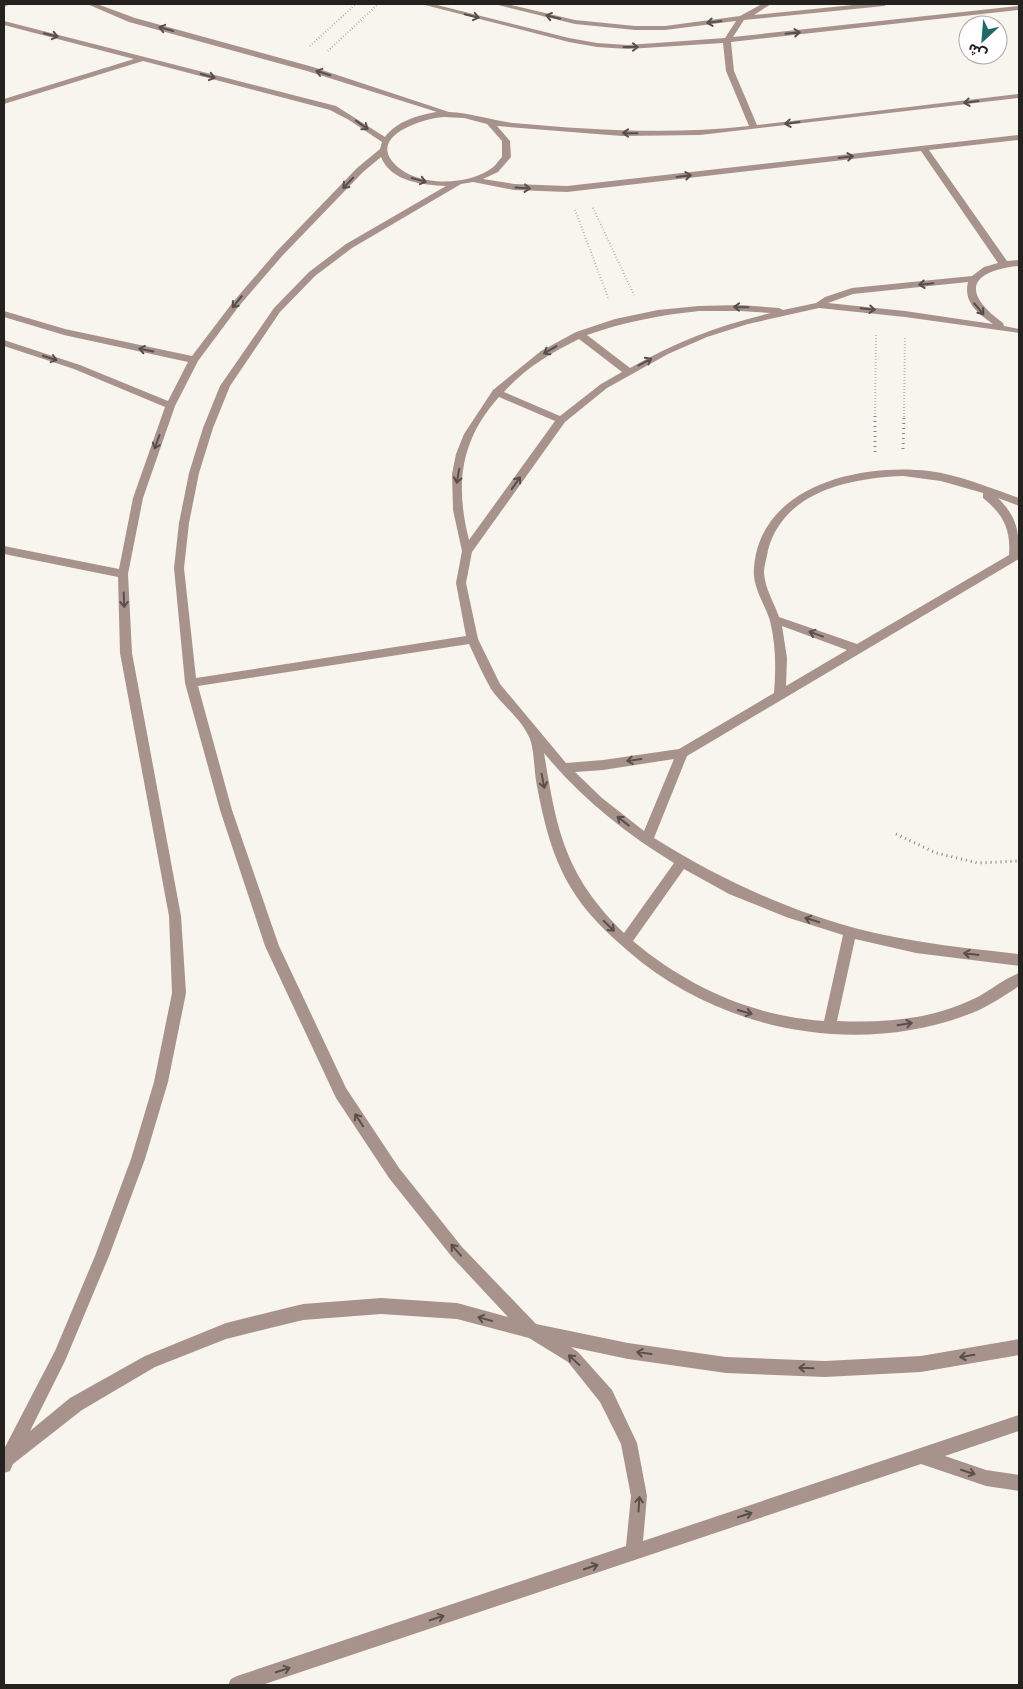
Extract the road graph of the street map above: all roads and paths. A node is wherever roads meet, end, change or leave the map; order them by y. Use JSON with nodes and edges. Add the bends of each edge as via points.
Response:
{"nodes":[{"id":1,"x":91,"y":4,"type":"edge"},
{"id":2,"x":356,"y":4,"type":"edge"},
{"id":3,"x":378,"y":4,"type":"edge"},
{"id":4,"x":425,"y":4,"type":"edge"},
{"id":5,"x":498,"y":4,"type":"edge"},
{"id":6,"x":767,"y":4,"type":"edge"},
{"id":7,"x":884,"y":4,"type":"edge"},
{"id":8,"x":1019,"y":8,"type":"edge"},
{"id":9,"x":742,"y":18,"type":"junction"},
{"id":10,"x":4,"y":23,"type":"edge"},
{"id":11,"x":727,"y":40,"type":"junction"},
{"id":12,"x":142,"y":59,"type":"junction"},
{"id":13,"x":291,"y":64,"type":"junction"},
{"id":14,"x":310,"y":69,"type":"junction"},
{"id":15,"x":1019,"y":96,"type":"edge"},
{"id":16,"x":4,"y":102,"type":"edge"},
{"id":17,"x":452,"y":115,"type":"junction"},
{"id":18,"x":489,"y":122,"type":"junction"},
{"id":19,"x":754,"y":127,"type":"junction"},
{"id":20,"x":1019,"y":137,"type":"edge"},
{"id":21,"x":385,"y":146,"type":"junction"},
{"id":22,"x":923,"y":148,"type":"junction"},
{"id":23,"x":475,"y":180,"type":"junction"},
{"id":24,"x":458,"y":183,"type":"junction"},
{"id":25,"x":583,"y":187,"type":"junction"},
{"id":26,"x":567,"y":189,"type":"junction"},
{"id":27,"x":1019,"y":263,"type":"edge"},
{"id":28,"x":1004,"y":264,"type":"junction"},
{"id":29,"x":974,"y":279,"type":"junction"},
{"id":30,"x":819,"y":305,"type":"junction"},
{"id":31,"x":876,"y":310,"type":"junction"},
{"id":32,"x":789,"y":312,"type":"junction"},
{"id":33,"x":4,"y":314,"type":"edge"},
{"id":34,"x":905,"y":314,"type":"junction"},
{"id":35,"x":644,"y":315,"type":"junction"},
{"id":36,"x":618,"y":321,"type":"junction"},
{"id":37,"x":1018,"y":331,"type":"edge"},
{"id":38,"x":580,"y":335,"type":"junction"},
{"id":39,"x":4,"y":343,"type":"edge"},
{"id":40,"x":194,"y":360,"type":"junction"},
{"id":41,"x":628,"y":371,"type":"junction"},
{"id":42,"x":496,"y":392,"type":"junction"},
{"id":43,"x":170,"y":406,"type":"junction"},
{"id":44,"x":561,"y":420,"type":"junction"},
{"id":45,"x":903,"y":472,"type":"junction"},
{"id":46,"x":875,"y":473,"type":"junction"},
{"id":47,"x":979,"y":489,"type":"junction"},
{"id":48,"x":1019,"y":502,"type":"edge"},
{"id":49,"x":4,"y":550,"type":"edge"},
{"id":50,"x":468,"y":551,"type":"junction"},
{"id":51,"x":1017,"y":556,"type":"edge"},
{"id":52,"x":123,"y":574,"type":"junction"},
{"id":53,"x":774,"y":619,"type":"junction"},
{"id":54,"x":472,"y":639,"type":"junction"},
{"id":55,"x":857,"y":649,"type":"junction"},
{"id":56,"x":191,"y":682,"type":"junction"},
{"id":57,"x":780,"y":695,"type":"junction"},
{"id":58,"x":534,"y":733,"type":"junction"},
{"id":59,"x":682,"y":753,"type":"junction"},
{"id":60,"x":562,"y":768,"type":"junction"},
{"id":61,"x":896,"y":834,"type":"dead end"},
{"id":62,"x":647,"y":840,"type":"junction"},
{"id":63,"x":682,"y":862,"type":"junction"},
{"id":64,"x":1019,"y":862,"type":"edge"},
{"id":65,"x":850,"y":932,"type":"junction"},
{"id":66,"x":625,"y":942,"type":"junction"},
{"id":67,"x":1019,"y":960,"type":"edge"},
{"id":68,"x":1019,"y":979,"type":"edge"},
{"id":69,"x":829,"y":1028,"type":"junction"},
{"id":70,"x":532,"y":1331,"type":"junction"},
{"id":71,"x":1019,"y":1347,"type":"edge"},
{"id":72,"x":1019,"y":1423,"type":"edge"},
{"id":73,"x":922,"y":1456,"type":"junction"},
{"id":74,"x":5,"y":1463,"type":"edge"},
{"id":75,"x":1019,"y":1483,"type":"edge"},
{"id":76,"x":634,"y":1552,"type":"junction"},
{"id":77,"x":236,"y":1685,"type":"edge"}],
"edges":[{"from":13,"to":1,"type":"street","one_way":true,"via":[[132,20]]},
{"from":2,"to":13,"type":"path"},
{"from":3,"to":14,"type":"path"},
{"from":4,"to":11,"type":"street","one_way":true,"via":[[597,45],[643,46]]},
{"from":9,"to":5,"type":"street","one_way":true,"via":[[665,28],[635,28],[575,22]]},
{"from":6,"to":9,"type":"street"},
{"from":7,"to":9,"type":"street"},
{"from":11,"to":8,"type":"street","one_way":true},
{"from":9,"to":11,"type":"street"},
{"from":10,"to":12,"type":"street","one_way":true},
{"from":11,"to":19,"type":"street","via":[[730,71]]},
{"from":12,"to":16,"type":"street"},
{"from":12,"to":21,"type":"street","one_way":true,"via":[[333,108],[352,118]]},
{"from":13,"to":14,"type":"street"},
{"from":17,"to":14,"type":"street","one_way":true},
{"from":15,"to":19,"type":"street","one_way":true},
{"from":17,"to":18,"type":"street"},
{"from":17,"to":21,"type":"street","via":[[418,118],[393,132]]},
{"from":19,"to":18,"type":"street","one_way":true,"via":[[658,134]]},
{"from":18,"to":23,"type":"street","via":[[505,137],[507,156],[500,166]]},
{"from":20,"to":22,"type":"street"},
{"from":21,"to":24,"type":"street","one_way":true,"via":[[386,160],[406,177],[439,184]]},
{"from":21,"to":40,"type":"street","one_way":true,"via":[[280,253]]},
{"from":25,"to":22,"type":"street","one_way":true},
{"from":22,"to":28,"type":"street"},
{"from":23,"to":24,"type":"street"},
{"from":23,"to":26,"type":"street","one_way":true,"via":[[514,187]]},
{"from":24,"to":56,"type":"street","via":[[349,246],[312,274],[277,310],[226,386],[208,428],[194,474],[178,568]]},
{"from":25,"to":26,"type":"street"},
{"from":25,"to":35,"type":"path"},
{"from":26,"to":36,"type":"path"},
{"from":27,"to":28,"type":"street"},
{"from":28,"to":29,"type":"street","via":[[991,267]]},
{"from":29,"to":30,"type":"street","one_way":true,"via":[[852,291],[828,298]]},
{"from":29,"to":37,"type":"street","one_way":true,"via":[[970,288],[971,298],[977,308],[993,322]]},
{"from":30,"to":31,"type":"street","one_way":true},
{"from":30,"to":32,"type":"street"},
{"from":31,"to":34,"type":"street"},
{"from":31,"to":46,"type":"path"},
{"from":32,"to":35,"type":"street","one_way":true,"via":[[701,307]]},
{"from":41,"to":32,"type":"street","one_way":true,"via":[[704,335]]},
{"from":40,"to":33,"type":"street","one_way":true,"via":[[64,332]]},
{"from":34,"to":37,"type":"street"},
{"from":34,"to":45,"type":"path"},
{"from":35,"to":36,"type":"street"},
{"from":36,"to":38,"type":"street"},
{"from":38,"to":41,"type":"street"},
{"from":38,"to":42,"type":"street","one_way":true,"via":[[534,360]]},
{"from":39,"to":43,"type":"street","one_way":true,"via":[[77,367]]},
{"from":40,"to":43,"type":"street"},
{"from":41,"to":44,"type":"street"},
{"from":42,"to":44,"type":"street"},
{"from":42,"to":50,"type":"street","one_way":true,"via":[[476,420],[462,450],[456,483],[458,517]]},
{"from":43,"to":52,"type":"street","one_way":true,"via":[[138,498]]},
{"from":50,"to":44,"type":"street","one_way":true},
{"from":45,"to":46,"type":"street"},
{"from":45,"to":47,"type":"street","via":[[929,475]]},
{"from":46,"to":53,"type":"street","via":[[844,478],[816,489],[792,504],[775,522],[763,544],[759,568],[763,594]]},
{"from":47,"to":48,"type":"street"},
{"from":47,"to":51,"type":"street","via":[[998,504],[1011,521]]},
{"from":49,"to":52,"type":"street"},
{"from":50,"to":54,"type":"street","via":[[461,583]]},
{"from":51,"to":55,"type":"street"},
{"from":52,"to":74,"type":"street","one_way":true,"via":[[126,653],[175,916],[179,993],[160,1082],[138,1159],[60,1356]]},
{"from":55,"to":53,"type":"street","one_way":true},
{"from":53,"to":57,"type":"street","via":[[782,669]]},
{"from":54,"to":56,"type":"street"},
{"from":54,"to":58,"type":"street","via":[[496,688]]},
{"from":55,"to":57,"type":"street"},
{"from":70,"to":56,"type":"street","one_way":true,"via":[[457,1252],[405,1187],[341,1093],[272,946],[226,810]]},
{"from":57,"to":59,"type":"street"},
{"from":58,"to":60,"type":"street"},
{"from":58,"to":66,"type":"street","one_way":true,"via":[[560,853],[575,885],[597,915]]},
{"from":59,"to":60,"type":"street","one_way":true},
{"from":59,"to":62,"type":"street"},
{"from":62,"to":60,"type":"street","one_way":true,"via":[[598,802]]},
{"from":61,"to":64,"type":"path","via":[[936,853],[978,863]]},
{"from":62,"to":63,"type":"street"},
{"from":65,"to":63,"type":"street","one_way":true,"via":[[791,914],[734,890]]},
{"from":63,"to":66,"type":"street"},
{"from":67,"to":65,"type":"street","one_way":true,"via":[[916,947]]},
{"from":65,"to":69,"type":"street"},
{"from":66,"to":69,"type":"street","one_way":true,"via":[[658,970],[696,993],[738,1011],[783,1023]]},
{"from":69,"to":68,"type":"street","one_way":true,"via":[[880,1028],[929,1020],[974,1006]]},
{"from":71,"to":70,"type":"street","one_way":true,"via":[[922,1364],[825,1369],[726,1365],[628,1351]]},
{"from":70,"to":74,"type":"street","one_way":true,"via":[[458,1311],[381,1306],[303,1312],[226,1331],[150,1361],[76,1404]]},
{"from":76,"to":70,"type":"street","one_way":true,"via":[[639,1496],[629,1443],[606,1396],[573,1357]]},
{"from":72,"to":73,"type":"street"},
{"from":73,"to":75,"type":"street","one_way":true,"via":[[986,1478]]},
{"from":76,"to":73,"type":"street","one_way":true},
{"from":77,"to":76,"type":"street","one_way":true}]}
